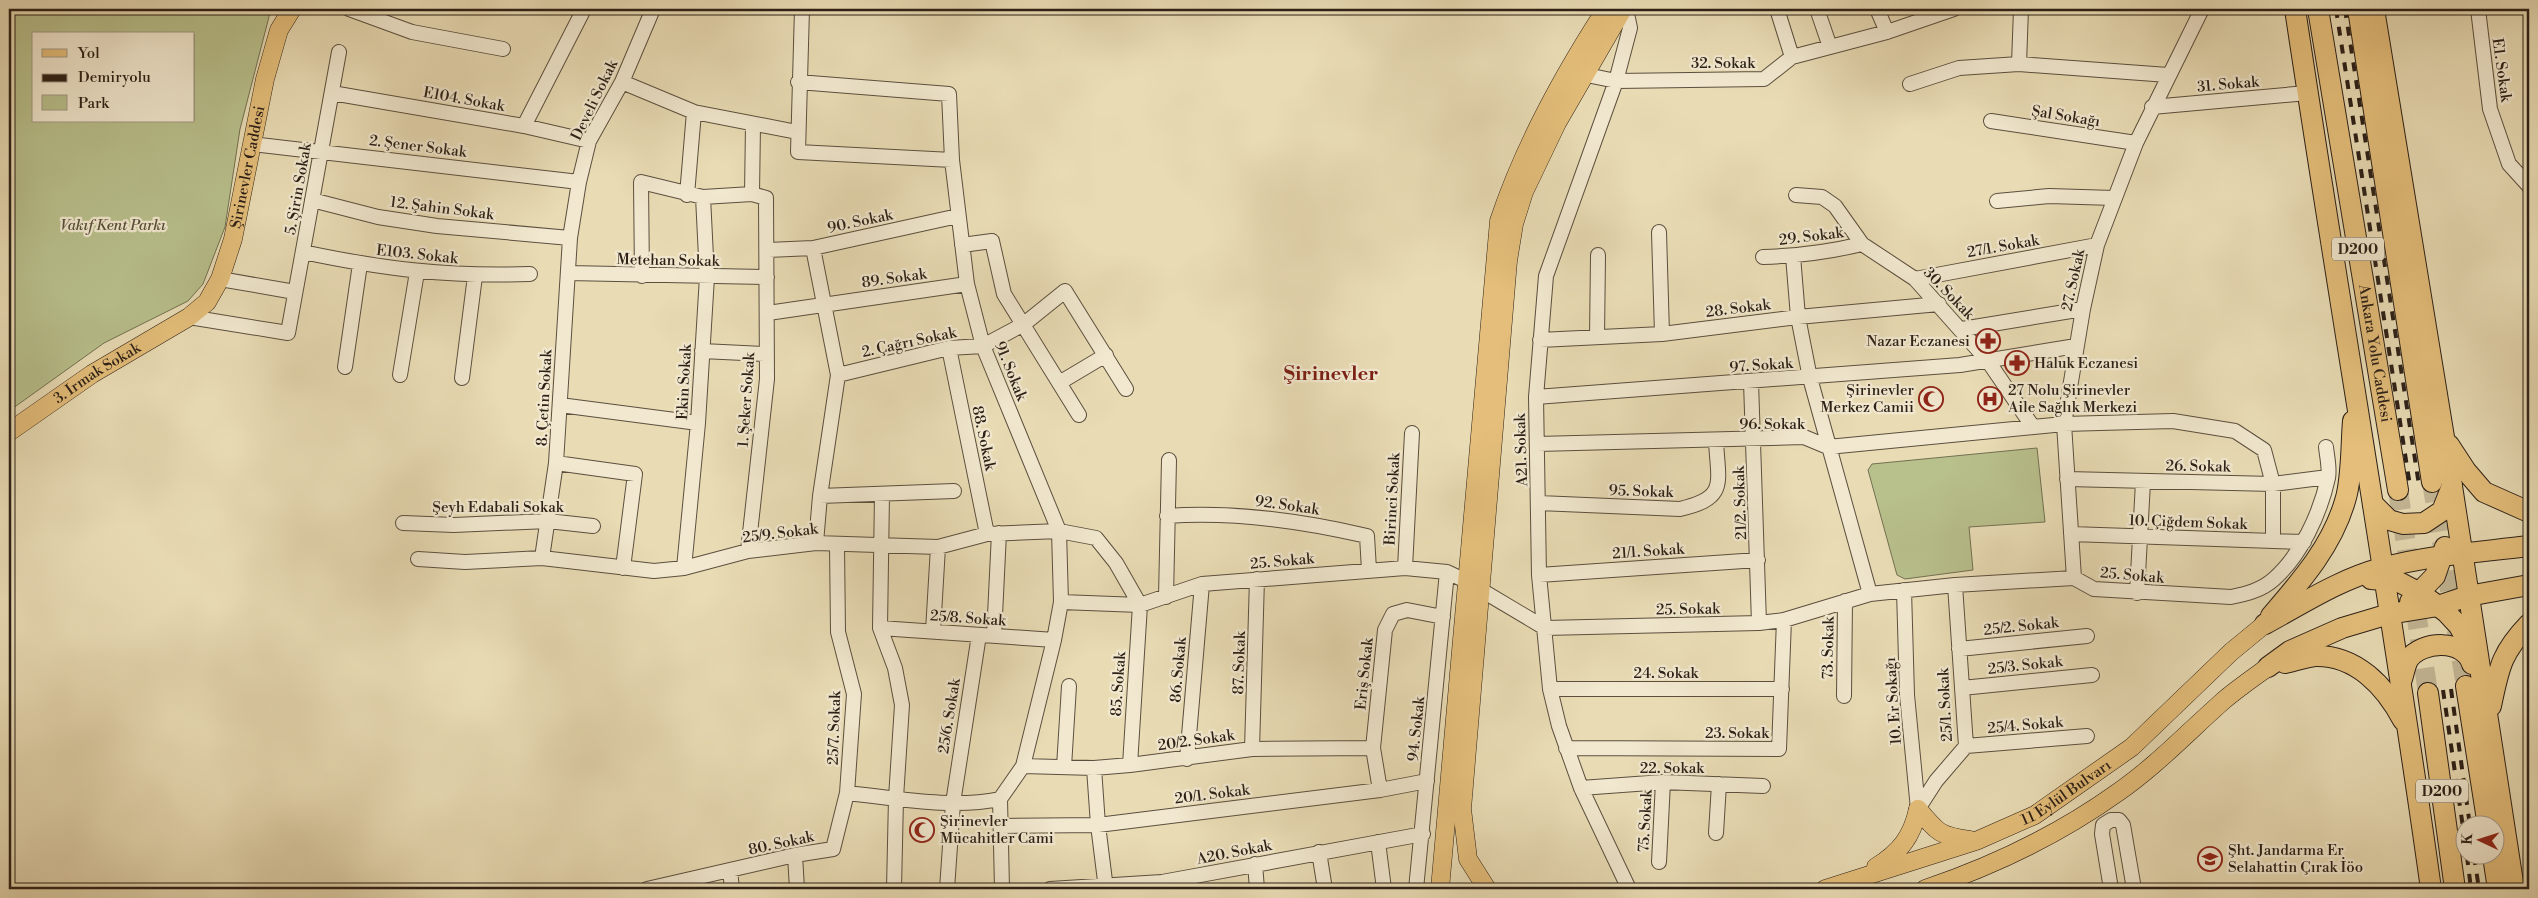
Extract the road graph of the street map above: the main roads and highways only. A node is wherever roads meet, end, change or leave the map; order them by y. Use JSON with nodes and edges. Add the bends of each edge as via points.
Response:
{"nodes":[{"id":1,"x":292,"y":9,"type":"edge"},
{"id":2,"x":1606,"y":9,"type":"edge"},
{"id":3,"x":1624,"y":9,"type":"edge"},
{"id":4,"x":2295,"y":9,"type":"edge"},
{"id":5,"x":2318,"y":9,"type":"edge"},
{"id":6,"x":2358,"y":9,"type":"edge"},
{"id":7,"x":2374,"y":9,"type":"edge"},
{"id":8,"x":1576,"y":73,"type":"junction"},
{"id":9,"x":188,"y":317,"type":"joint"},
{"id":10,"x":2356,"y":394,"type":"junction"},
{"id":11,"x":9,"y":432,"type":"edge"},
{"id":12,"x":2445,"y":439,"type":"junction"},
{"id":13,"x":2432,"y":482,"type":"tunnel mouth"},
{"id":14,"x":2452,"y":486,"type":"junction"},
{"id":15,"x":2398,"y":490,"type":"tunnel mouth"},
{"id":16,"x":2374,"y":504,"type":"junction"},
{"id":17,"x":2529,"y":512,"type":"edge"},
{"id":18,"x":2529,"y":546,"type":"edge"},
{"id":19,"x":2462,"y":554,"type":"junction"},
{"id":20,"x":2442,"y":557,"type":"junction"},
{"id":21,"x":2383,"y":574,"type":"junction"},
{"id":22,"x":2529,"y":584,"type":"edge"},
{"id":23,"x":1473,"y":585,"type":"junction"},
{"id":24,"x":2420,"y":593,"type":"junction"},
{"id":25,"x":2468,"y":596,"type":"junction"},
{"id":26,"x":2438,"y":606,"type":"junction"},
{"id":27,"x":2389,"y":614,"type":"junction"},
{"id":28,"x":2264,"y":624,"type":"junction"},
{"id":29,"x":2529,"y":624,"type":"edge"},
{"id":30,"x":2268,"y":667,"type":"junction"},
{"id":31,"x":2402,"y":679,"type":"junction"},
{"id":32,"x":2466,"y":686,"type":"tunnel mouth"},
{"id":33,"x":2428,"y":693,"type":"tunnel mouth"},
{"id":34,"x":2488,"y":718,"type":"junction"},
{"id":35,"x":2409,"y":732,"type":"junction"},
{"id":36,"x":2486,"y":816,"type":"edge"},
{"id":37,"x":1976,"y":841,"type":"junction"},
{"id":38,"x":2495,"y":866,"type":"edge"},
{"id":39,"x":1858,"y":878,"type":"junction"},
{"id":40,"x":1440,"y":889,"type":"edge"},
{"id":41,"x":1486,"y":889,"type":"edge"},
{"id":42,"x":1825,"y":889,"type":"edge"},
{"id":43,"x":1925,"y":889,"type":"edge"},
{"id":44,"x":2431,"y":889,"type":"edge"},
{"id":45,"x":2455,"y":889,"type":"edge"},
{"id":46,"x":2498,"y":889,"type":"edge"},
{"id":47,"x":2514,"y":889,"type":"edge"}],
"edges":[{"from":1,"to":9,"type":"main road","name":"Şirinevler Caddesi","via":[[279,30],[265,79],[233,239],[220,279],[207,302]]},
{"from":2,"to":8,"type":"main road"},
{"from":3,"to":8,"type":"main road"},
{"from":4,"to":10,"type":"highway"},
{"from":5,"to":15,"type":"highway","name":"Ankara Yolu Caddesi","number":"D200"},
{"from":6,"to":13,"type":"highway","number":"D200"},
{"from":7,"to":12,"type":"highway"},
{"from":8,"to":23,"type":"main road","via":[[1514,224]]},
{"from":9,"to":11,"type":"main road","name":"3. Irmak Sokak","via":[[92,374]]},
{"from":10,"to":16,"type":"highway"},
{"from":10,"to":28,"type":"highway","via":[[2346,500],[2332,535],[2312,567]]},
{"from":12,"to":14,"type":"highway"},
{"from":12,"to":17,"type":"highway","via":[[2484,492]]},
{"from":14,"to":16,"type":"highway","via":[[2442,511],[2424,523],[2403,524],[2389,520]]},
{"from":14,"to":19,"type":"highway"},
{"from":14,"to":20,"type":"highway","via":[[2451,524]]},
{"from":16,"to":21,"type":"highway"},
{"from":18,"to":19,"type":"highway"},
{"from":19,"to":20,"type":"highway"},
{"from":19,"to":25,"type":"highway"},
{"from":20,"to":21,"type":"highway"},
{"from":20,"to":24,"type":"highway","via":[[2435,576]]},
{"from":21,"to":24,"type":"highway"},
{"from":21,"to":27,"type":"highway"},
{"from":21,"to":28,"type":"highway","via":[[2350,579]]},
{"from":22,"to":25,"type":"highway"},
{"from":23,"to":40,"type":"main road"},
{"from":23,"to":41,"type":"main road","via":[[1462,809],[1468,859]]},
{"from":24,"to":26,"type":"highway"},
{"from":24,"to":27,"type":"highway","via":[[2404,608]]},
{"from":25,"to":26,"type":"highway"},
{"from":25,"to":34,"type":"highway"},
{"from":26,"to":27,"type":"highway"},
{"from":26,"to":34,"type":"highway","via":[[2459,626],[2472,651]]},
{"from":27,"to":30,"type":"highway","via":[[2342,628],[2290,651]]},
{"from":27,"to":31,"type":"highway"},
{"from":28,"to":37,"type":"main road","name":"11 Eylül Bulvarı","via":[[2132,747],[2035,815]]},
{"from":29,"to":34,"type":"highway","via":[[2499,664]]},
{"from":30,"to":35,"type":"highway","via":[[2314,656],[2354,664],[2391,697]]},
{"from":30,"to":43,"type":"main road","name":"11 Eylül Bulvarı","via":[[2224,700],[2118,793],[2037,843],[1978,871]]},
{"from":31,"to":34,"type":"highway","via":[[2409,659],[2420,650],[2430,646],[2459,648],[2470,657]]},
{"from":31,"to":35,"type":"highway"},
{"from":32,"to":36,"type":"highway","number":"D200"},
{"from":33,"to":45,"type":"highway","number":"D200"},
{"from":34,"to":47,"type":"highway"},
{"from":35,"to":44,"type":"highway"},
{"from":37,"to":39,"type":"main road","name":"11 Eylül Bulvarı"},
{"from":37,"to":39,"type":"main road","via":[[1947,837],[1935,829],[1918,809],[1914,828],[1894,856]]},
{"from":38,"to":46,"type":"highway"},
{"from":39,"to":42,"type":"main road","name":"11 Eylül Bulvarı"}]}
